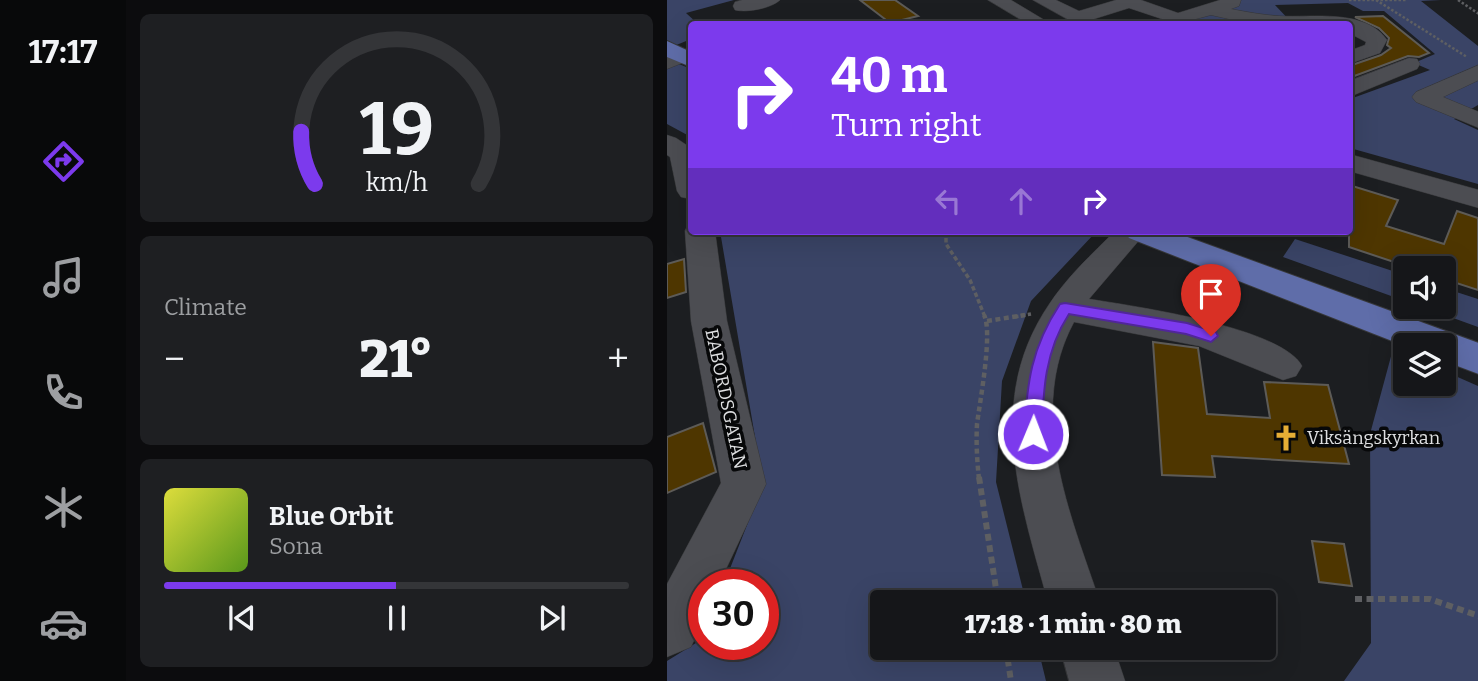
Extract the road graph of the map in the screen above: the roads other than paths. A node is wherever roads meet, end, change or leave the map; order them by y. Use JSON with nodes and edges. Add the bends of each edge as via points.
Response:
{"nodes":[{"id":1,"x":771,"y":0,"type":"edge"},
{"id":2,"x":997,"y":0,"type":"edge"},
{"id":3,"x":1043,"y":0,"type":"edge"},
{"id":4,"x":1239,"y":0,"type":"edge"},
{"id":5,"x":742,"y":6,"type":"dead end"},
{"id":6,"x":1210,"y":9,"type":"junction"},
{"id":7,"x":1036,"y":21,"type":"edge"},
{"id":8,"x":1084,"y":21,"type":"edge"},
{"id":9,"x":1181,"y":21,"type":"edge"},
{"id":10,"x":1186,"y":21,"type":"edge"},
{"id":11,"x":1262,"y":21,"type":"edge"},
{"id":12,"x":1353,"y":26,"type":"edge"},
{"id":13,"x":1353,"y":56,"type":"edge"},
{"id":14,"x":1409,"y":64,"type":"dead end"},
{"id":15,"x":1473,"y":64,"type":"edge"},
{"id":16,"x":1353,"y":88,"type":"edge"},
{"id":17,"x":1478,"y":121,"type":"edge"},
{"id":18,"x":667,"y":143,"type":"edge"},
{"id":19,"x":1353,"y":163,"type":"edge"},
{"id":20,"x":688,"y":177,"type":"edge"},
{"id":21,"x":1478,"y":199,"type":"edge"},
{"id":22,"x":700,"y":235,"type":"edge"},
{"id":23,"x":1128,"y":235,"type":"edge"},
{"id":24,"x":1151,"y":235,"type":"edge"},
{"id":25,"x":1065,"y":308,"type":"junction"},
{"id":26,"x":1411,"y":333,"type":"edge"},
{"id":27,"x":1456,"y":350,"type":"edge"},
{"id":28,"x":1478,"y":359,"type":"edge"},
{"id":29,"x":1283,"y":366,"type":"dead end"},
{"id":30,"x":1070,"y":590,"type":"edge"},
{"id":31,"x":667,"y":631,"type":"edge"},
{"id":32,"x":1091,"y":660,"type":"edge"},
{"id":33,"x":1097,"y":681,"type":"edge"}],
"edges":[{"from":1,"to":5,"type":"street"},
{"from":2,"to":7,"type":"street"},
{"from":3,"to":8,"type":"street"},
{"from":4,"to":6,"type":"street"},
{"from":6,"to":10,"type":"street"},
{"from":6,"to":11,"type":"street"},
{"from":8,"to":9,"type":"street","via":[[1129,2]]},
{"from":12,"to":13,"type":"street","via":[[1377,40],[1373,49]]},
{"from":14,"to":16,"type":"street"},
{"from":15,"to":17,"type":"street","via":[[1424,97]]},
{"from":18,"to":20,"type":"street","via":[[683,154]]},
{"from":19,"to":21,"type":"street"},
{"from":22,"to":31,"type":"street","name":"BABORDSGATAN","via":[[709,321],[744,484]]},
{"from":23,"to":25,"type":"street"},
{"from":24,"to":26,"type":"main road"},
{"from":25,"to":29,"type":"street","via":[[1187,328],[1258,352]]},
{"from":25,"to":30,"type":"street","via":[[1042,353],[1032,416],[1041,491]]},
{"from":27,"to":28,"type":"main road"},
{"from":32,"to":33,"type":"street"}]}
